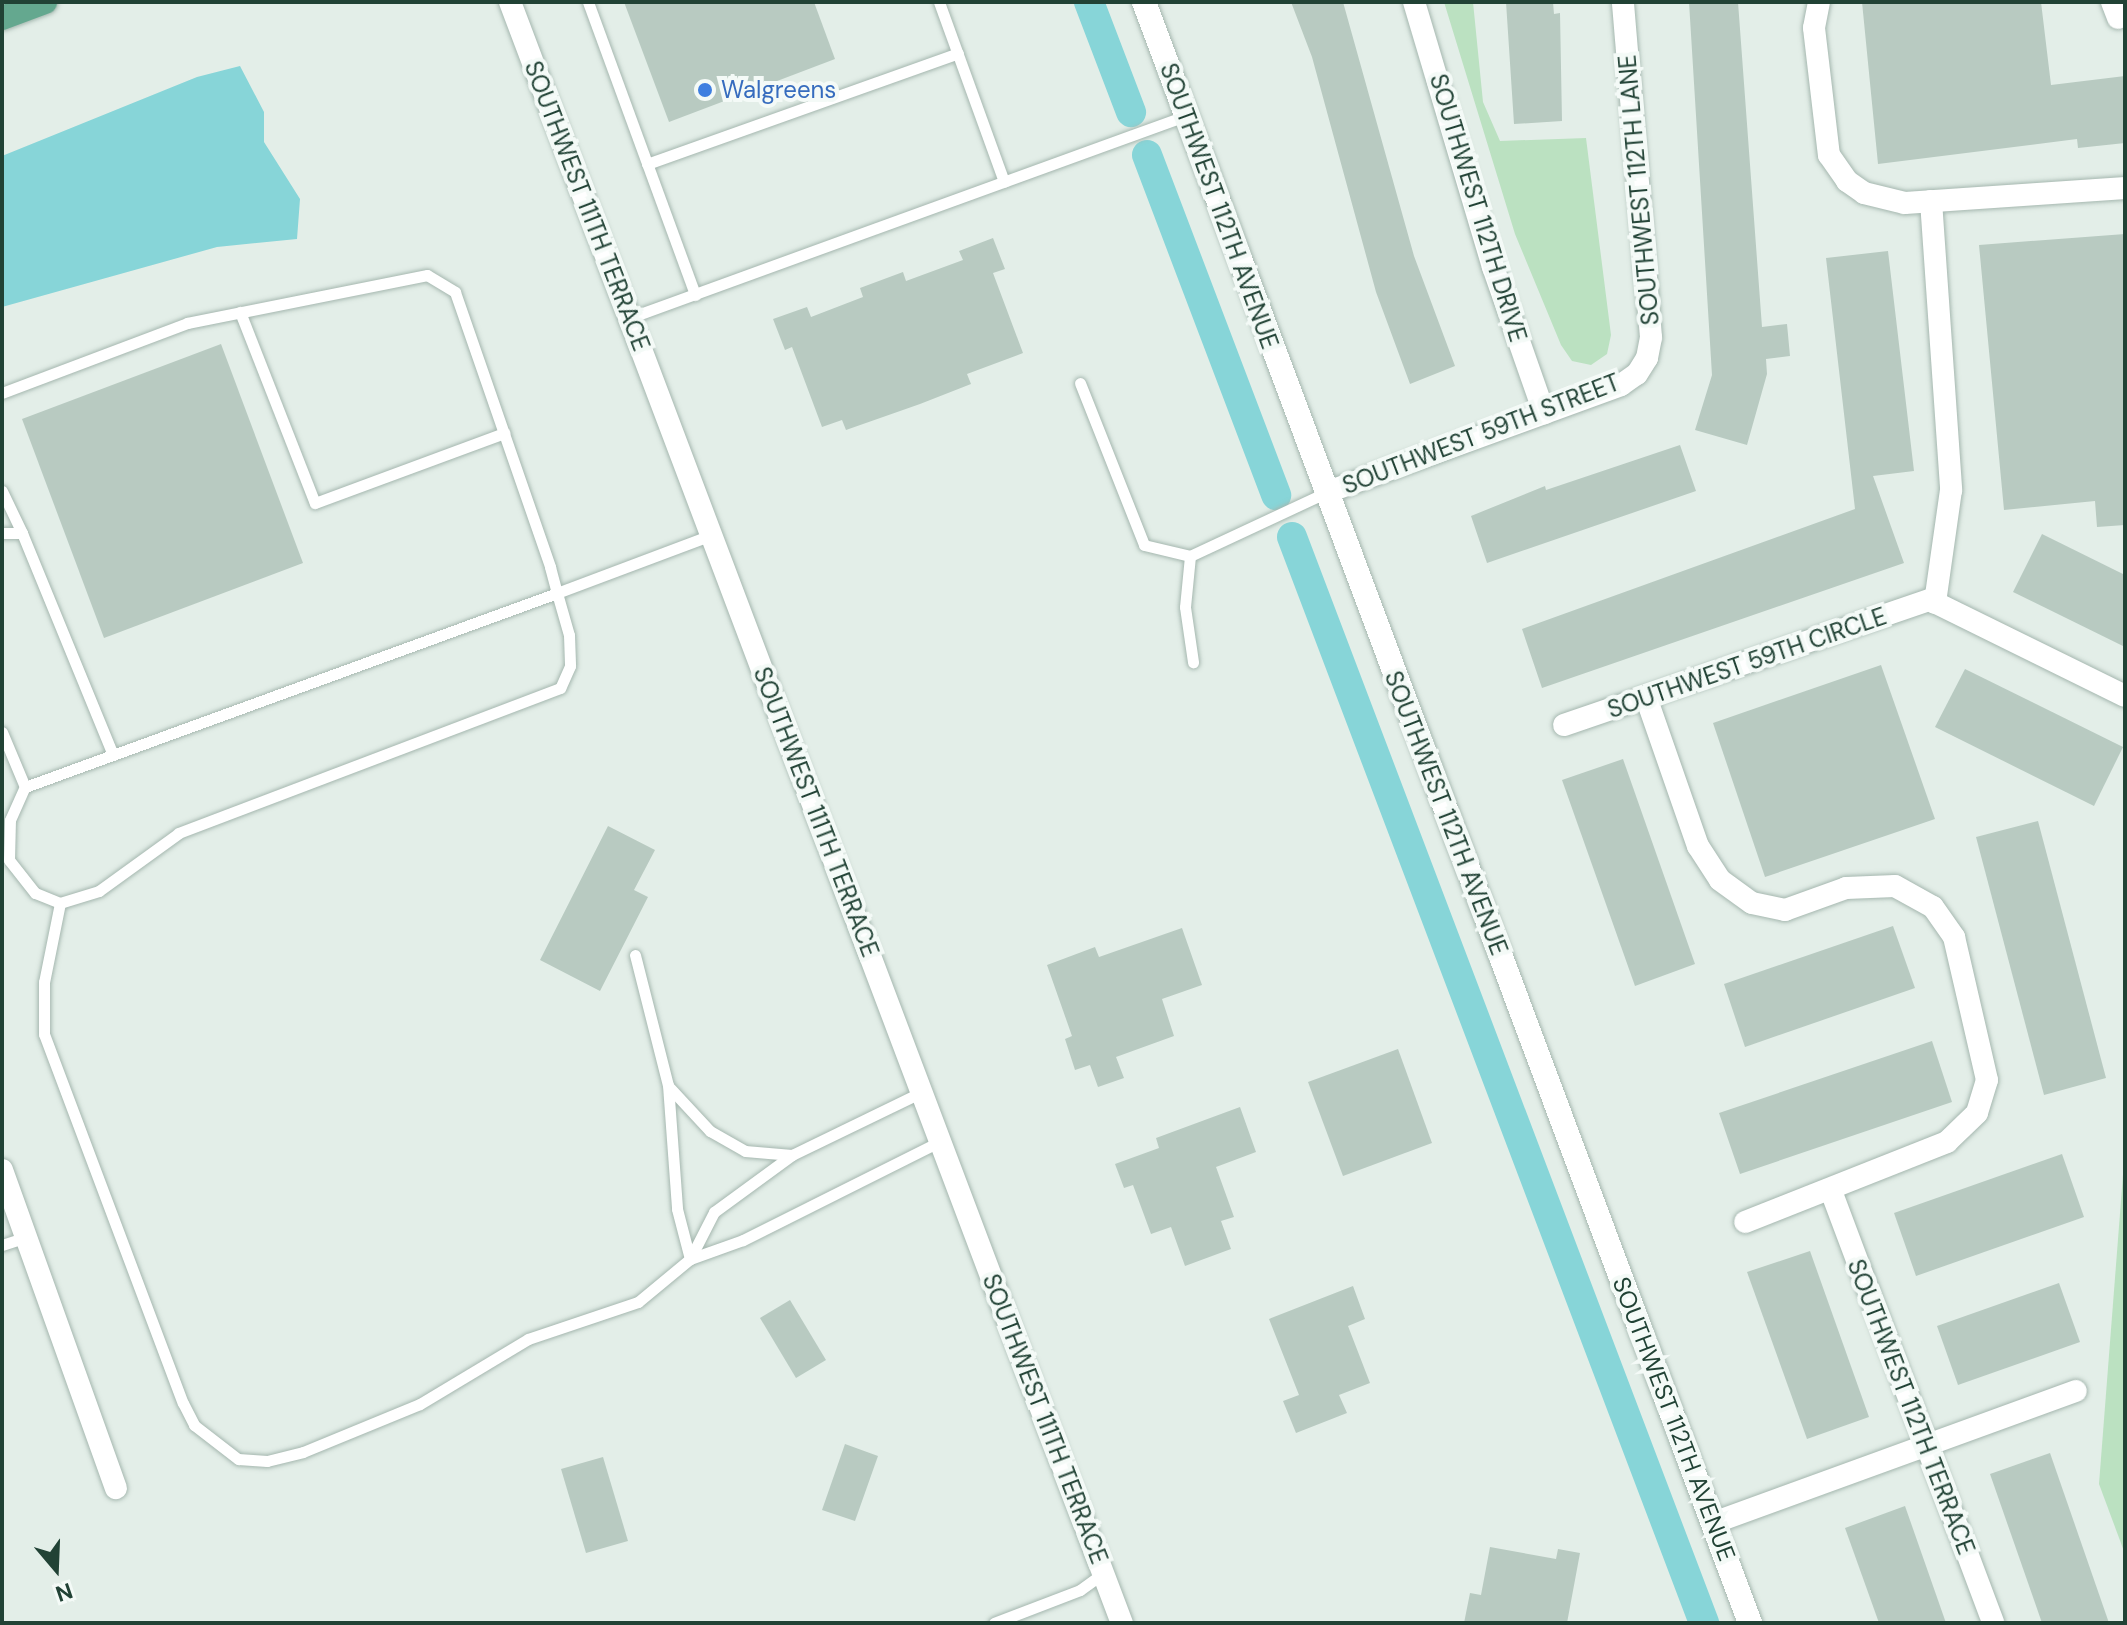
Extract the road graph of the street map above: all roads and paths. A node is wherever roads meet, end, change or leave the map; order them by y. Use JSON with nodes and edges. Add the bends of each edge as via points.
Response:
{"nodes":[{"id":1,"x":45,"y":2,"type":"edge"},
{"id":2,"x":510,"y":2,"type":"edge"},
{"id":3,"x":588,"y":2,"type":"edge"},
{"id":4,"x":939,"y":2,"type":"edge"},
{"id":5,"x":1144,"y":2,"type":"edge"},
{"id":6,"x":1414,"y":2,"type":"edge"},
{"id":7,"x":1623,"y":2,"type":"edge"},
{"id":8,"x":1819,"y":2,"type":"edge"},
{"id":9,"x":2,"y":18,"type":"edge"},
{"id":10,"x":958,"y":53,"type":"junction"},
{"id":11,"x":1185,"y":116,"type":"junction"},
{"id":12,"x":647,"y":164,"type":"junction"},
{"id":13,"x":1004,"y":182,"type":"junction"},
{"id":14,"x":2125,"y":188,"type":"edge"},
{"id":15,"x":1931,"y":201,"type":"junction"},
{"id":16,"x":695,"y":295,"type":"junction"},
{"id":17,"x":240,"y":312,"type":"junction"},
{"id":18,"x":629,"y":318,"type":"junction"},
{"id":19,"x":1637,"y":374,"type":"joint"},
{"id":20,"x":1080,"y":383,"type":"dead end"},
{"id":21,"x":2,"y":393,"type":"edge"},
{"id":22,"x":1544,"y":413,"type":"junction"},
{"id":23,"x":504,"y":433,"type":"junction"},
{"id":24,"x":2,"y":491,"type":"edge"},
{"id":25,"x":1325,"y":493,"type":"junction"},
{"id":26,"x":2,"y":533,"type":"edge"},
{"id":27,"x":22,"y":533,"type":"junction"},
{"id":28,"x":711,"y":535,"type":"junction"},
{"id":29,"x":1190,"y":556,"type":"junction"},
{"id":30,"x":557,"y":593,"type":"junction"},
{"id":31,"x":1932,"y":602,"type":"junction"},
{"id":32,"x":1193,"y":662,"type":"dead end"},
{"id":33,"x":2125,"y":696,"type":"edge"},
{"id":34,"x":1646,"y":697,"type":"junction"},
{"id":35,"x":1564,"y":725,"type":"dead end"},
{"id":36,"x":2,"y":732,"type":"edge"},
{"id":37,"x":113,"y":755,"type":"junction"},
{"id":38,"x":25,"y":787,"type":"junction"},
{"id":39,"x":60,"y":903,"type":"junction"},
{"id":40,"x":635,"y":955,"type":"dead end"},
{"id":41,"x":668,"y":1085,"type":"junction"},
{"id":42,"x":922,"y":1092,"type":"junction"},
{"id":43,"x":941,"y":1141,"type":"junction"},
{"id":44,"x":792,"y":1155,"type":"junction"},
{"id":45,"x":2,"y":1170,"type":"edge"},
{"id":46,"x":1831,"y":1191,"type":"junction"},
{"id":47,"x":1745,"y":1222,"type":"dead end"},
{"id":48,"x":26,"y":1237,"type":"junction"},
{"id":49,"x":2,"y":1245,"type":"edge"},
{"id":50,"x":690,"y":1259,"type":"junction"},
{"id":51,"x":2076,"y":1391,"type":"dead end"},
{"id":52,"x":1924,"y":1446,"type":"junction"},
{"id":53,"x":110,"y":1481,"type":"dead end"},
{"id":54,"x":1713,"y":1523,"type":"junction"},
{"id":55,"x":1103,"y":1573,"type":"junction"},
{"id":56,"x":994,"y":1623,"type":"edge"},
{"id":57,"x":1122,"y":1623,"type":"edge"},
{"id":58,"x":1750,"y":1623,"type":"edge"},
{"id":59,"x":1993,"y":1623,"type":"edge"}],
"edges":[{"from":1,"to":9,"type":"main road"},
{"from":2,"to":18,"type":"street","name":"SOUTHWEST 111TH TERRACE"},
{"from":3,"to":12,"type":"lane"},
{"from":4,"to":10,"type":"lane"},
{"from":5,"to":11,"type":"street","name":"SOUTHWEST 112TH AVENUE"},
{"from":6,"to":22,"type":"street","name":"SOUTHWEST 112TH DRIVE","via":[[1493,267]]},
{"from":7,"to":19,"type":"street","name":"SOUTHWEST 112TH LANE","via":[[1651,337]]},
{"from":8,"to":15,"type":"street","via":[[1814,28],[1829,155],[1847,181],[1884,199]]},
{"from":10,"to":12,"type":"lane"},
{"from":10,"to":13,"type":"lane"},
{"from":11,"to":13,"type":"lane"},
{"from":11,"to":25,"type":"street","name":"SOUTHWEST 112TH AVENUE"},
{"from":12,"to":16,"type":"lane"},
{"from":13,"to":16,"type":"lane"},
{"from":14,"to":15,"type":"street"},
{"from":15,"to":31,"type":"street","via":[[1951,490]]},
{"from":16,"to":18,"type":"lane"},
{"from":17,"to":21,"type":"lane","via":[[187,323]]},
{"from":17,"to":23,"type":"lane","via":[[427,275],[455,292]]},
{"from":17,"to":23,"type":"lane","via":[[315,503]]},
{"from":18,"to":28,"type":"street","name":"SOUTHWEST 111TH TERRACE"},
{"from":19,"to":22,"type":"street","name":"SOUTHWEST 59TH STREET"},
{"from":20,"to":29,"type":"lane","via":[[1144,545]]},
{"from":22,"to":25,"type":"street","name":"SOUTHWEST 59TH STREET"},
{"from":23,"to":30,"type":"lane"},
{"from":24,"to":27,"type":"lane"},
{"from":25,"to":29,"type":"lane"},
{"from":25,"to":54,"type":"street","name":"SOUTHWEST 112TH AVENUE"},
{"from":26,"to":27,"type":"lane"},
{"from":27,"to":37,"type":"lane"},
{"from":28,"to":30,"type":"lane"},
{"from":28,"to":42,"type":"street","name":"SOUTHWEST 111TH TERRACE"},
{"from":29,"to":32,"type":"lane","via":[[1185,607]]},
{"from":30,"to":37,"type":"lane"},
{"from":30,"to":39,"type":"lane","via":[[569,635],[570,666],[560,688],[179,833],[99,891]]},
{"from":31,"to":33,"type":"street"},
{"from":31,"to":34,"type":"street","name":"SOUTHWEST 59TH CIRCLE"},
{"from":34,"to":35,"type":"street","name":"SOUTHWEST 59TH CIRCLE"},
{"from":34,"to":46,"type":"street","via":[[1698,846],[1720,880],[1752,903],[1785,910],[1846,888],[1895,886],[1933,907],[1954,937],[1987,1080],[1977,1113],[1947,1142]]},
{"from":36,"to":38,"type":"lane"},
{"from":37,"to":38,"type":"lane"},
{"from":38,"to":39,"type":"lane","via":[[10,820],[9,860],[35,893]]},
{"from":39,"to":50,"type":"lane","via":[[44,982],[44,1034],[183,1403],[194,1425],[238,1459],[267,1461],[303,1452],[420,1404],[528,1339],[638,1302]]},
{"from":40,"to":41,"type":"lane"},
{"from":41,"to":44,"type":"lane","via":[[710,1131],[745,1151]]},
{"from":41,"to":50,"type":"lane","via":[[677,1209]]},
{"from":42,"to":43,"type":"street","name":"SOUTHWEST 111TH TERRACE"},
{"from":42,"to":44,"type":"lane"},
{"from":43,"to":50,"type":"lane","via":[[743,1240]]},
{"from":43,"to":55,"type":"street","name":"SOUTHWEST 111TH TERRACE"},
{"from":44,"to":50,"type":"lane","via":[[714,1212]]},
{"from":45,"to":48,"type":"street"},
{"from":46,"to":47,"type":"street"},
{"from":46,"to":52,"type":"street","name":"SOUTHWEST 112TH TERRACE"},
{"from":48,"to":49,"type":"lane"},
{"from":48,"to":53,"type":"street"},
{"from":51,"to":52,"type":"street"},
{"from":52,"to":54,"type":"street"},
{"from":52,"to":59,"type":"street","name":"SOUTHWEST 112TH TERRACE"},
{"from":54,"to":58,"type":"street","name":"SOUTHWEST 112TH AVENUE"},
{"from":55,"to":56,"type":"lane","via":[[1080,1590]]},
{"from":55,"to":57,"type":"street","name":"SOUTHWEST 111TH TERRACE"}]}
